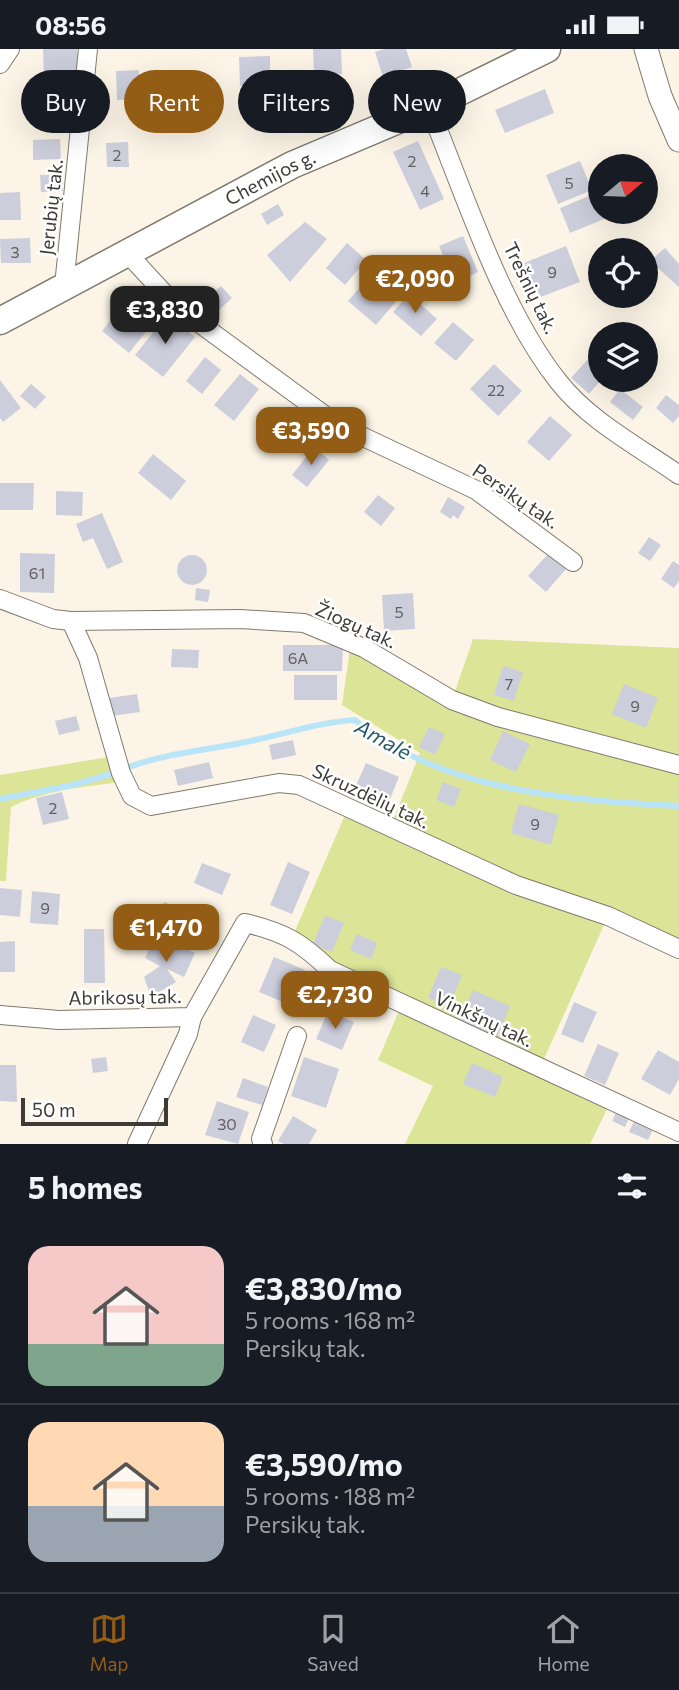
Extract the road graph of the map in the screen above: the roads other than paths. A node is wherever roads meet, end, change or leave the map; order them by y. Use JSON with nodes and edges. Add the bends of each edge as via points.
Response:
{"nodes":[{"id":1,"x":10,"y":49,"type":"edge"},
{"id":2,"x":88,"y":49,"type":"edge"},
{"id":3,"x":546,"y":49,"type":"edge"},
{"id":4,"x":646,"y":49,"type":"edge"},
{"id":5,"x":0,"y":64,"type":"edge"},
{"id":6,"x":466,"y":89,"type":"edge"},
{"id":7,"x":368,"y":133,"type":"edge"},
{"id":8,"x":440,"y":133,"type":"edge"},
{"id":9,"x":679,"y":140,"type":"edge"},
{"id":10,"x":128,"y":253,"type":"junction"},
{"id":11,"x":65,"y":286,"type":"junction"},
{"id":12,"x":0,"y":321,"type":"edge"},
{"id":13,"x":679,"y":475,"type":"edge"},
{"id":14,"x":573,"y":562,"type":"dead end"},
{"id":15,"x":0,"y":599,"type":"edge"},
{"id":16,"x":71,"y":621,"type":"junction"},
{"id":17,"x":679,"y":765,"type":"edge"},
{"id":18,"x":280,"y":931,"type":"joint"},
{"id":19,"x":679,"y":949,"type":"edge"},
{"id":20,"x":0,"y":1016,"type":"edge"},
{"id":21,"x":192,"y":1017,"type":"junction"},
{"id":22,"x":297,"y":1036,"type":"dead end"},
{"id":23,"x":679,"y":1132,"type":"edge"},
{"id":24,"x":137,"y":1144,"type":"edge"},
{"id":25,"x":263,"y":1144,"type":"edge"}],
"edges":[{"from":1,"to":5,"type":"street"},
{"from":2,"to":11,"type":"street","name":"Jerubių tak."},
{"from":3,"to":6,"type":"main road","name":"Chemijos g."},
{"from":4,"to":9,"type":"street"},
{"from":7,"to":10,"type":"main road","name":"Chemijos g.","via":[[292,165]]},
{"from":8,"to":13,"type":"street","name":"Trešnių tak.","via":[[508,297],[558,382],[593,414]]},
{"from":10,"to":11,"type":"main road","name":"Chemijos g."},
{"from":10,"to":14,"type":"street","name":"Persikų tak.","via":[[176,306],[338,425],[477,490]]},
{"from":11,"to":12,"type":"main road","name":"Chemijos g."},
{"from":15,"to":16,"type":"street","name":"Žiogų tak."},
{"from":16,"to":17,"type":"street","name":"Žiogų tak.","via":[[304,623],[364,648],[464,705]]},
{"from":16,"to":19,"type":"street","name":"Skruzdėlių tak.","via":[[88,658],[132,796],[151,806],[279,783],[299,785],[516,885],[608,916]]},
{"from":18,"to":21,"type":"street","name":"Abrikosų tak.","via":[[245,923]]},
{"from":18,"to":23,"type":"street","name":"Vinkšnų tak.","via":[[330,971]]},
{"from":20,"to":21,"type":"street","name":"Abrikosų tak.","via":[[59,1020]]},
{"from":21,"to":24,"type":"street"},
{"from":22,"to":25,"type":"street"}]}
